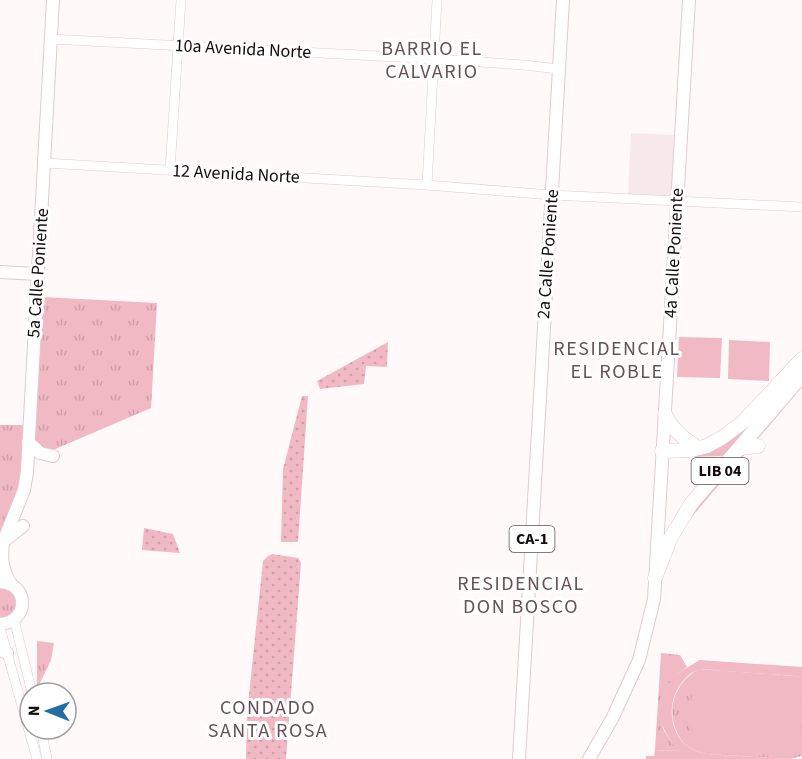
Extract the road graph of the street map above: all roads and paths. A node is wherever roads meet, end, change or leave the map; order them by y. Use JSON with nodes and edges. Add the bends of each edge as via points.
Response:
{"nodes":[{"id":1,"x":54,"y":0,"type":"edge"},
{"id":2,"x":182,"y":0,"type":"edge"},
{"id":3,"x":437,"y":0,"type":"edge"},
{"id":4,"x":563,"y":0,"type":"edge"},
{"id":5,"x":689,"y":0,"type":"edge"},
{"id":6,"x":51,"y":39,"type":"junction"},
{"id":7,"x":179,"y":46,"type":"junction"},
{"id":8,"x":434,"y":59,"type":"junction"},
{"id":9,"x":559,"y":69,"type":"junction"},
{"id":10,"x":45,"y":163,"type":"junction"},
{"id":11,"x":170,"y":170,"type":"junction"},
{"id":12,"x":427,"y":185,"type":"junction"},
{"id":13,"x":552,"y":195,"type":"junction"},
{"id":14,"x":677,"y":201,"type":"junction"},
{"id":15,"x":802,"y":207,"type":"edge"},
{"id":16,"x":0,"y":272,"type":"edge"},
{"id":17,"x":38,"y":274,"type":"junction"},
{"id":18,"x":802,"y":359,"type":"edge"},
{"id":19,"x":802,"y":375,"type":"edge"},
{"id":20,"x":665,"y":414,"type":"junction"},
{"id":21,"x":28,"y":442,"type":"junction"},
{"id":22,"x":758,"y":446,"type":"dead end"},
{"id":23,"x":698,"y":448,"type":"junction"},
{"id":24,"x":740,"y":448,"type":"junction"},
{"id":25,"x":662,"y":451,"type":"junction"},
{"id":26,"x":53,"y":456,"type":"dead end"},
{"id":27,"x":23,"y":526,"type":"dead end"},
{"id":28,"x":2,"y":543,"type":"edge"},
{"id":29,"x":655,"y":578,"type":"junction"},
{"id":30,"x":6,"y":583,"type":"edge"},
{"id":31,"x":14,"y":619,"type":"junction"},
{"id":32,"x":0,"y":624,"type":"edge"},
{"id":33,"x":0,"y":628,"type":"edge"},
{"id":34,"x":3,"y":651,"type":"edge"},
{"id":35,"x":29,"y":681,"type":"edge"},
{"id":36,"x":43,"y":741,"type":"edge"},
{"id":37,"x":37,"y":759,"type":"edge"},
{"id":38,"x":47,"y":759,"type":"edge"},
{"id":39,"x":519,"y":759,"type":"edge"},
{"id":40,"x":590,"y":759,"type":"edge"}],
"edges":[{"from":1,"to":6,"type":"main road","name":"5a Calle Poniente"},
{"from":2,"to":7,"type":"street"},
{"from":3,"to":8,"type":"street"},
{"from":4,"to":9,"type":"main road","name":"2a Calle Poniente","number":"CA-1"},
{"from":5,"to":14,"type":"main road","name":"4a Calle Poniente"},
{"from":6,"to":7,"type":"street","name":"10a Avenida Norte"},
{"from":6,"to":10,"type":"main road","name":"5a Calle Poniente"},
{"from":7,"to":8,"type":"street","name":"10a Avenida Norte"},
{"from":7,"to":11,"type":"street"},
{"from":8,"to":9,"type":"street","name":"10a Avenida Norte"},
{"from":8,"to":12,"type":"street"},
{"from":9,"to":13,"type":"main road","name":"2a Calle Poniente","number":"CA-1"},
{"from":10,"to":11,"type":"street","name":"12 Avenida Norte"},
{"from":10,"to":17,"type":"main road","name":"5a Calle Poniente"},
{"from":11,"to":12,"type":"street","name":"12 Avenida Norte"},
{"from":12,"to":13,"type":"street","name":"12 Avenida Norte"},
{"from":13,"to":14,"type":"street","name":"12 Avenida Norte"},
{"from":13,"to":39,"type":"main road","name":"2a Calle Poniente","number":"CA-1"},
{"from":14,"to":15,"type":"street","name":"12 Avenida Norte"},
{"from":14,"to":20,"type":"main road","name":"4a Calle Poniente"},
{"from":16,"to":17,"type":"main road"},
{"from":17,"to":21,"type":"main road","name":"5a Calle Poniente"},
{"from":18,"to":23,"type":"highway","number":"LIB 04","via":[[734,430]]},
{"from":19,"to":24,"type":"highway","number":"LIB 04"},
{"from":20,"to":23,"type":"highway","via":[[677,434]]},
{"from":20,"to":25,"type":"main road","name":"4a Calle Poniente"},
{"from":21,"to":26,"type":"main road","via":[[40,453]]},
{"from":21,"to":28,"type":"main road","name":"5a Calle Poniente","via":[[24,490]]},
{"from":22,"to":24,"type":"highway"},
{"from":23,"to":25,"type":"highway","number":"LIB 04"},
{"from":24,"to":29,"type":"highway","number":"LIB 04","via":[[691,504],[667,545]]},
{"from":25,"to":29,"type":"main road","name":"4a Calle Poniente"},
{"from":27,"to":28,"type":"main road"},
{"from":28,"to":30,"type":"main road","name":"5a Calle Poniente"},
{"from":29,"to":40,"type":"main road","name":"4a Calle Poniente","via":[[654,599],[639,660]]},
{"from":30,"to":31,"type":"main road","name":"5a Calle Poniente","via":[[18,590],[22,599]]},
{"from":31,"to":32,"type":"main road"},
{"from":31,"to":35,"type":"street"},
{"from":33,"to":34,"type":"street"},
{"from":34,"to":37,"type":"street"},
{"from":36,"to":38,"type":"street"}]}
